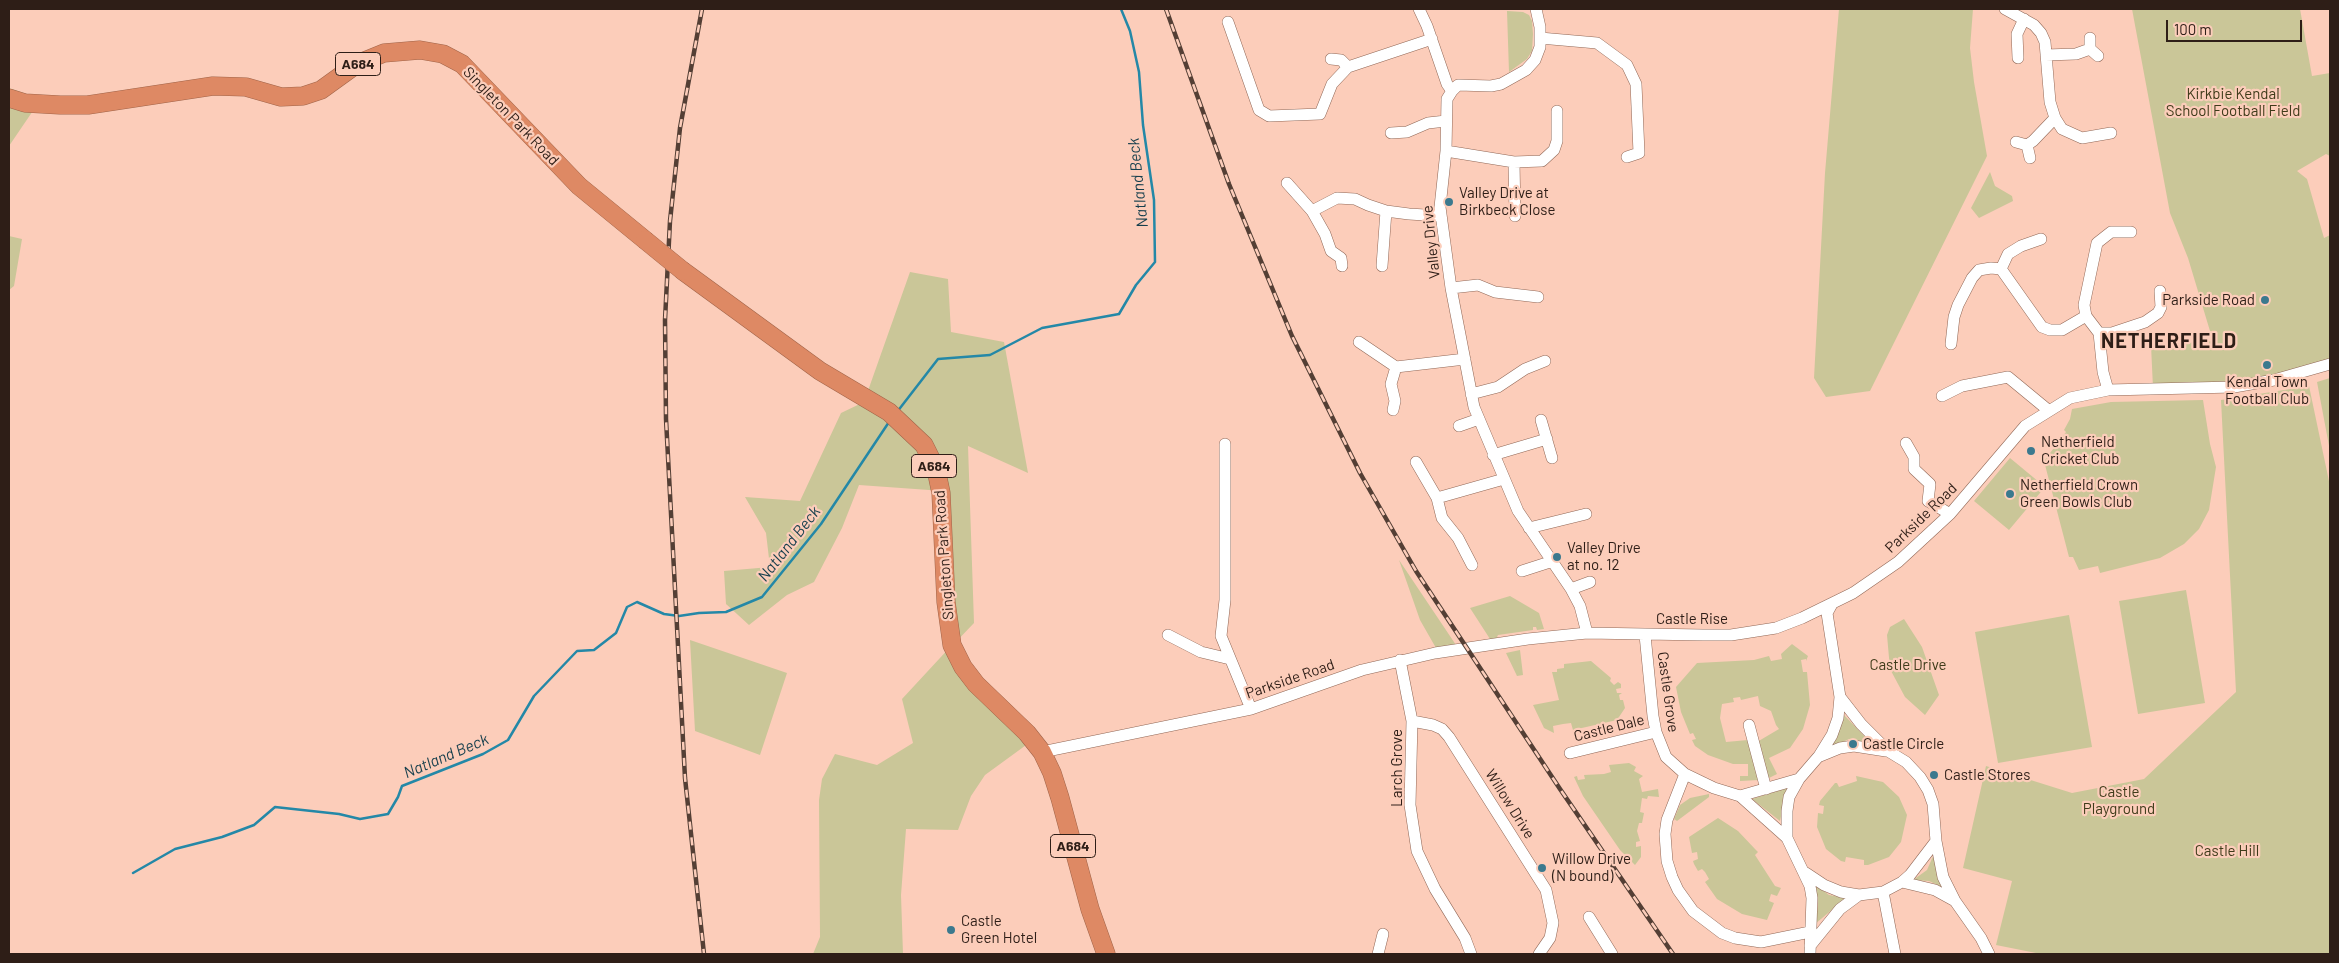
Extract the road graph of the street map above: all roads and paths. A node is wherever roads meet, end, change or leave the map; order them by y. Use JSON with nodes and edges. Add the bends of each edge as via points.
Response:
{"nodes":[{"id":1,"x":1419,"y":9,"type":"edge"},
{"id":2,"x":1536,"y":9,"type":"edge"},
{"id":3,"x":2004,"y":9,"type":"edge"},
{"id":4,"x":2024,"y":19,"type":"junction"},
{"id":5,"x":1228,"y":22,"type":"dead end"},
{"id":6,"x":1540,"y":38,"type":"junction"},
{"id":7,"x":1432,"y":40,"type":"junction"},
{"id":8,"x":2093,"y":47,"type":"dead end"},
{"id":9,"x":2046,"y":55,"type":"junction"},
{"id":10,"x":2018,"y":58,"type":"dead end"},
{"id":11,"x":1331,"y":59,"type":"dead end"},
{"id":12,"x":1348,"y":67,"type":"junction"},
{"id":13,"x":1452,"y":91,"type":"junction"},
{"id":14,"x":9,"y":98,"type":"edge"},
{"id":15,"x":1557,"y":111,"type":"dead end"},
{"id":16,"x":2055,"y":118,"type":"junction"},
{"id":17,"x":1446,"y":120,"type":"junction"},
{"id":18,"x":2111,"y":133,"type":"dead end"},
{"id":19,"x":1391,"y":134,"type":"dead end"},
{"id":20,"x":1446,"y":151,"type":"junction"},
{"id":21,"x":1627,"y":157,"type":"dead end"},
{"id":22,"x":2030,"y":158,"type":"dead end"},
{"id":23,"x":1514,"y":162,"type":"junction"},
{"id":24,"x":1286,"y":183,"type":"dead end"},
{"id":25,"x":1386,"y":210,"type":"junction"},
{"id":26,"x":1312,"y":211,"type":"junction"},
{"id":27,"x":1441,"y":216,"type":"junction"},
{"id":28,"x":1515,"y":216,"type":"dead end"},
{"id":29,"x":2131,"y":232,"type":"dead end"},
{"id":30,"x":2041,"y":239,"type":"dead end"},
{"id":31,"x":1342,"y":266,"type":"dead end"},
{"id":32,"x":1382,"y":266,"type":"dead end"},
{"id":33,"x":2001,"y":269,"type":"junction"},
{"id":34,"x":1451,"y":288,"type":"junction"},
{"id":35,"x":2160,"y":291,"type":"dead end"},
{"id":36,"x":1538,"y":297,"type":"dead end"},
{"id":37,"x":2086,"y":316,"type":"junction"},
{"id":38,"x":2099,"y":333,"type":"junction"},
{"id":39,"x":1359,"y":342,"type":"dead end"},
{"id":40,"x":1951,"y":344,"type":"dead end"},
{"id":41,"x":1465,"y":359,"type":"junction"},
{"id":42,"x":1545,"y":361,"type":"dead end"},
{"id":43,"x":2330,"y":364,"type":"edge"},
{"id":44,"x":1396,"y":367,"type":"junction"},
{"id":45,"x":2108,"y":390,"type":"junction"},
{"id":46,"x":1471,"y":394,"type":"junction"},
{"id":47,"x":1942,"y":396,"type":"dead end"},
{"id":48,"x":1393,"y":410,"type":"dead end"},
{"id":49,"x":2048,"y":410,"type":"junction"},
{"id":50,"x":1479,"y":420,"type":"junction"},
{"id":51,"x":1541,"y":420,"type":"dead end"},
{"id":52,"x":1460,"y":426,"type":"dead end"},
{"id":53,"x":1547,"y":439,"type":"junction"},
{"id":54,"x":1906,"y":443,"type":"dead end"},
{"id":55,"x":1225,"y":444,"type":"dead end"},
{"id":56,"x":1494,"y":455,"type":"junction"},
{"id":57,"x":1552,"y":458,"type":"dead end"},
{"id":58,"x":1416,"y":462,"type":"dead end"},
{"id":59,"x":1504,"y":479,"type":"junction"},
{"id":60,"x":1437,"y":498,"type":"junction"},
{"id":61,"x":1586,"y":514,"type":"dead end"},
{"id":62,"x":1950,"y":514,"type":"junction"},
{"id":63,"x":1528,"y":528,"type":"junction"},
{"id":64,"x":1553,"y":561,"type":"junction"},
{"id":65,"x":1472,"y":565,"type":"dead end"},
{"id":66,"x":1522,"y":571,"type":"dead end"},
{"id":67,"x":1590,"y":582,"type":"dead end"},
{"id":68,"x":1571,"y":589,"type":"junction"},
{"id":69,"x":1832,"y":604,"type":"junction"},
{"id":70,"x":1586,"y":633,"type":"junction"},
{"id":71,"x":1645,"y":634,"type":"junction"},
{"id":72,"x":1168,"y":635,"type":"dead end"},
{"id":73,"x":1546,"y":636,"type":"joint"},
{"id":74,"x":1230,"y":659,"type":"junction"},
{"id":75,"x":1400,"y":660,"type":"junction"},
{"id":76,"x":1840,"y":697,"type":"junction"},
{"id":77,"x":1251,"y":709,"type":"junction"},
{"id":78,"x":1412,"y":721,"type":"junction"},
{"id":79,"x":1748,"y":725,"type":"dead end"},
{"id":80,"x":1656,"y":732,"type":"junction"},
{"id":81,"x":1888,"y":751,"type":"junction"},
{"id":82,"x":1042,"y":752,"type":"junction"},
{"id":83,"x":1570,"y":754,"type":"dead end"},
{"id":84,"x":1818,"y":757,"type":"junction"},
{"id":85,"x":1685,"y":774,"type":"junction"},
{"id":86,"x":1798,"y":779,"type":"junction"},
{"id":87,"x":1766,"y":789,"type":"junction"},
{"id":88,"x":1740,"y":796,"type":"junction"},
{"id":89,"x":1787,"y":838,"type":"junction"},
{"id":90,"x":1936,"y":841,"type":"junction"},
{"id":91,"x":1806,"y":874,"type":"junction"},
{"id":92,"x":1902,"y":882,"type":"junction"},
{"id":93,"x":1882,"y":892,"type":"junction"},
{"id":94,"x":1859,"y":895,"type":"junction"},
{"id":95,"x":1955,"y":901,"type":"junction"},
{"id":96,"x":1589,"y":917,"type":"dead end"},
{"id":97,"x":1810,"y":932,"type":"junction"},
{"id":98,"x":1383,"y":934,"type":"dead end"},
{"id":99,"x":1810,"y":950,"type":"edge"},
{"id":100,"x":1106,"y":954,"type":"edge"},
{"id":101,"x":1378,"y":954,"type":"edge"},
{"id":102,"x":1471,"y":954,"type":"edge"},
{"id":103,"x":1539,"y":954,"type":"edge"},
{"id":104,"x":1612,"y":954,"type":"edge"},
{"id":105,"x":1894,"y":954,"type":"edge"},
{"id":106,"x":1989,"y":954,"type":"edge"}],
"edges":[{"from":1,"to":7,"type":"street"},
{"from":2,"to":6,"type":"street"},
{"from":3,"to":4,"type":"street"},
{"from":4,"to":9,"type":"street","via":[[2041,33]]},
{"from":4,"to":10,"type":"street","via":[[2017,34]]},
{"from":5,"to":12,"type":"street","via":[[1259,110],[1269,116],[1320,114],[1332,84]]},
{"from":6,"to":13,"type":"street","via":[[1535,60],[1518,76],[1491,86],[1458,86]]},
{"from":6,"to":21,"type":"street","via":[[1597,43],[1627,65],[1636,84],[1639,152]]},
{"from":7,"to":12,"type":"street"},
{"from":7,"to":13,"type":"street"},
{"from":8,"to":9,"type":"street","via":[[2076,54]]},
{"from":9,"to":16,"type":"street","via":[[2050,102]]},
{"from":11,"to":12,"type":"street","via":[[1342,60]]},
{"from":13,"to":17,"type":"street","name":"Valley Drive","via":[[1447,99]]},
{"from":14,"to":82,"type":"highway","name":"Singleton Park Road","number":"A684","bridge":true,"via":[[60,106],[88,105],[213,86],[246,86],[281,97],[303,96],[320,90],[357,64],[384,53],[420,50],[443,54],[462,64],[579,186],[683,271],[812,366],[889,412],[924,445],[936,469],[941,493],[946,602],[952,645],[976,684]]},
{"from":15,"to":23,"type":"street","via":[[1554,150],[1542,161]]},
{"from":16,"to":18,"type":"street","via":[[2062,129],[2082,138]]},
{"from":16,"to":22,"type":"street","via":[[2038,137],[2022,143]]},
{"from":17,"to":19,"type":"street"},
{"from":17,"to":20,"type":"street","name":"Valley Drive"},
{"from":20,"to":23,"type":"street"},
{"from":20,"to":27,"type":"street","name":"Valley Drive"},
{"from":23,"to":28,"type":"street"},
{"from":24,"to":26,"type":"street"},
{"from":25,"to":26,"type":"street","via":[[1354,199],[1337,198]]},
{"from":25,"to":27,"type":"street"},
{"from":25,"to":32,"type":"street"},
{"from":26,"to":31,"type":"street","via":[[1331,251],[1341,258]]},
{"from":27,"to":34,"type":"street","name":"Valley Drive"},
{"from":29,"to":37,"type":"street","via":[[2111,232],[2097,243],[2084,305]]},
{"from":30,"to":33,"type":"street","via":[[2008,254]]},
{"from":33,"to":37,"type":"street","via":[[2042,326],[2062,330]]},
{"from":33,"to":40,"type":"street","via":[[1979,270],[1972,278],[1954,317]]},
{"from":34,"to":36,"type":"street","via":[[1478,285],[1495,292]]},
{"from":34,"to":41,"type":"street","name":"Valley Drive"},
{"from":35,"to":38,"type":"street","via":[[2161,307],[2145,322],[2119,332]]},
{"from":37,"to":38,"type":"street"},
{"from":38,"to":45,"type":"street"},
{"from":39,"to":44,"type":"street"},
{"from":41,"to":44,"type":"street"},
{"from":41,"to":46,"type":"street","name":"Valley Drive"},
{"from":42,"to":46,"type":"street","via":[[1525,369],[1498,387]]},
{"from":43,"to":45,"type":"street","name":"Parkside Road","via":[[2274,380],[2234,387]]},
{"from":44,"to":48,"type":"street","via":[[1391,384],[1395,401]]},
{"from":45,"to":49,"type":"street","name":"Parkside Road","via":[[2070,398]]},
{"from":46,"to":50,"type":"street","name":"Valley Drive"},
{"from":47,"to":49,"type":"street","via":[[1962,386],[2008,377]]},
{"from":49,"to":62,"type":"street","name":"Parkside Road","via":[[2025,426]]},
{"from":50,"to":52,"type":"street"},
{"from":50,"to":56,"type":"street","name":"Valley Drive"},
{"from":51,"to":53,"type":"street"},
{"from":53,"to":56,"type":"street"},
{"from":53,"to":57,"type":"street"},
{"from":54,"to":62,"type":"street","via":[[1914,457],[1914,469],[1930,484],[1928,501]]},
{"from":55,"to":74,"type":"street","via":[[1221,636]]},
{"from":56,"to":59,"type":"street","name":"Valley Drive"},
{"from":58,"to":60,"type":"street"},
{"from":59,"to":60,"type":"street"},
{"from":59,"to":63,"type":"street","name":"Valley Drive"},
{"from":60,"to":65,"type":"street","via":[[1442,518],[1458,538]]},
{"from":61,"to":63,"type":"street"},
{"from":62,"to":69,"type":"street","name":"Parkside Road","via":[[1898,562]]},
{"from":63,"to":64,"type":"street","name":"Valley Drive"},
{"from":64,"to":66,"type":"street"},
{"from":64,"to":68,"type":"street","name":"Valley Drive"},
{"from":67,"to":68,"type":"street"},
{"from":68,"to":70,"type":"street","name":"Valley Drive","via":[[1580,606]]},
{"from":69,"to":71,"type":"street","name":"Castle Rise","via":[[1792,622],[1759,631],[1712,635]]},
{"from":69,"to":76,"type":"street","via":[[1827,613]]},
{"from":70,"to":71,"type":"street","name":"Castle Rise"},
{"from":70,"to":73,"type":"street","name":"Castle Rise"},
{"from":71,"to":80,"type":"street","name":"Castle Grove"},
{"from":72,"to":74,"type":"street","via":[[1201,652]]},
{"from":73,"to":75,"type":"street","name":"Parkside Road"},
{"from":74,"to":77,"type":"street"},
{"from":75,"to":77,"type":"street","name":"Parkside Road"},
{"from":75,"to":78,"type":"street","name":"Larch Grove"},
{"from":76,"to":81,"type":"street"},
{"from":76,"to":84,"type":"street","via":[[1832,735]]},
{"from":77,"to":82,"type":"street","name":"Parkside Road"},
{"from":78,"to":102,"type":"street","name":"Larch Grove","via":[[1410,804],[1418,851]]},
{"from":78,"to":103,"type":"street","name":"Willow Drive","via":[[1433,725],[1450,737],[1546,890],[1553,923],[1550,938]]},
{"from":79,"to":87,"type":"street"},
{"from":80,"to":83,"type":"street","name":"Castle Dale"},
{"from":80,"to":85,"type":"street","name":"Castle Grove","via":[[1666,757]]},
{"from":81,"to":84,"type":"street","via":[[1854,746]]},
{"from":81,"to":90,"type":"street","via":[[1906,762],[1928,790],[1933,804]]},
{"from":82,"to":100,"type":"highway","number":"A684","via":[[1060,798],[1090,909]]},
{"from":84,"to":86,"type":"street"},
{"from":85,"to":88,"type":"street","name":"Castle Grove"},
{"from":85,"to":97,"type":"street","via":[[1666,820],[1665,834],[1672,877],[1694,911],[1722,933],[1736,938],[1761,942]]},
{"from":86,"to":87,"type":"street"},
{"from":86,"to":89,"type":"street","via":[[1789,797]]},
{"from":87,"to":88,"type":"street"},
{"from":88,"to":89,"type":"street","name":"Castle Grove"},
{"from":89,"to":91,"type":"street","name":"Castle Grove"},
{"from":90,"to":92,"type":"street"},
{"from":90,"to":95,"type":"street","via":[[1943,877]]},
{"from":91,"to":94,"type":"street","via":[[1824,886]]},
{"from":91,"to":97,"type":"street","name":"Castle Grove","via":[[1812,898]]},
{"from":92,"to":93,"type":"street"},
{"from":92,"to":95,"type":"street","via":[[1935,890]]},
{"from":93,"to":94,"type":"street"},
{"from":93,"to":105,"type":"street"},
{"from":94,"to":99,"type":"street","via":[[1840,909]]},
{"from":95,"to":106,"type":"street"},
{"from":96,"to":104,"type":"street"},
{"from":97,"to":99,"type":"street","name":"Castle Grove"},
{"from":98,"to":101,"type":"street"}]}
